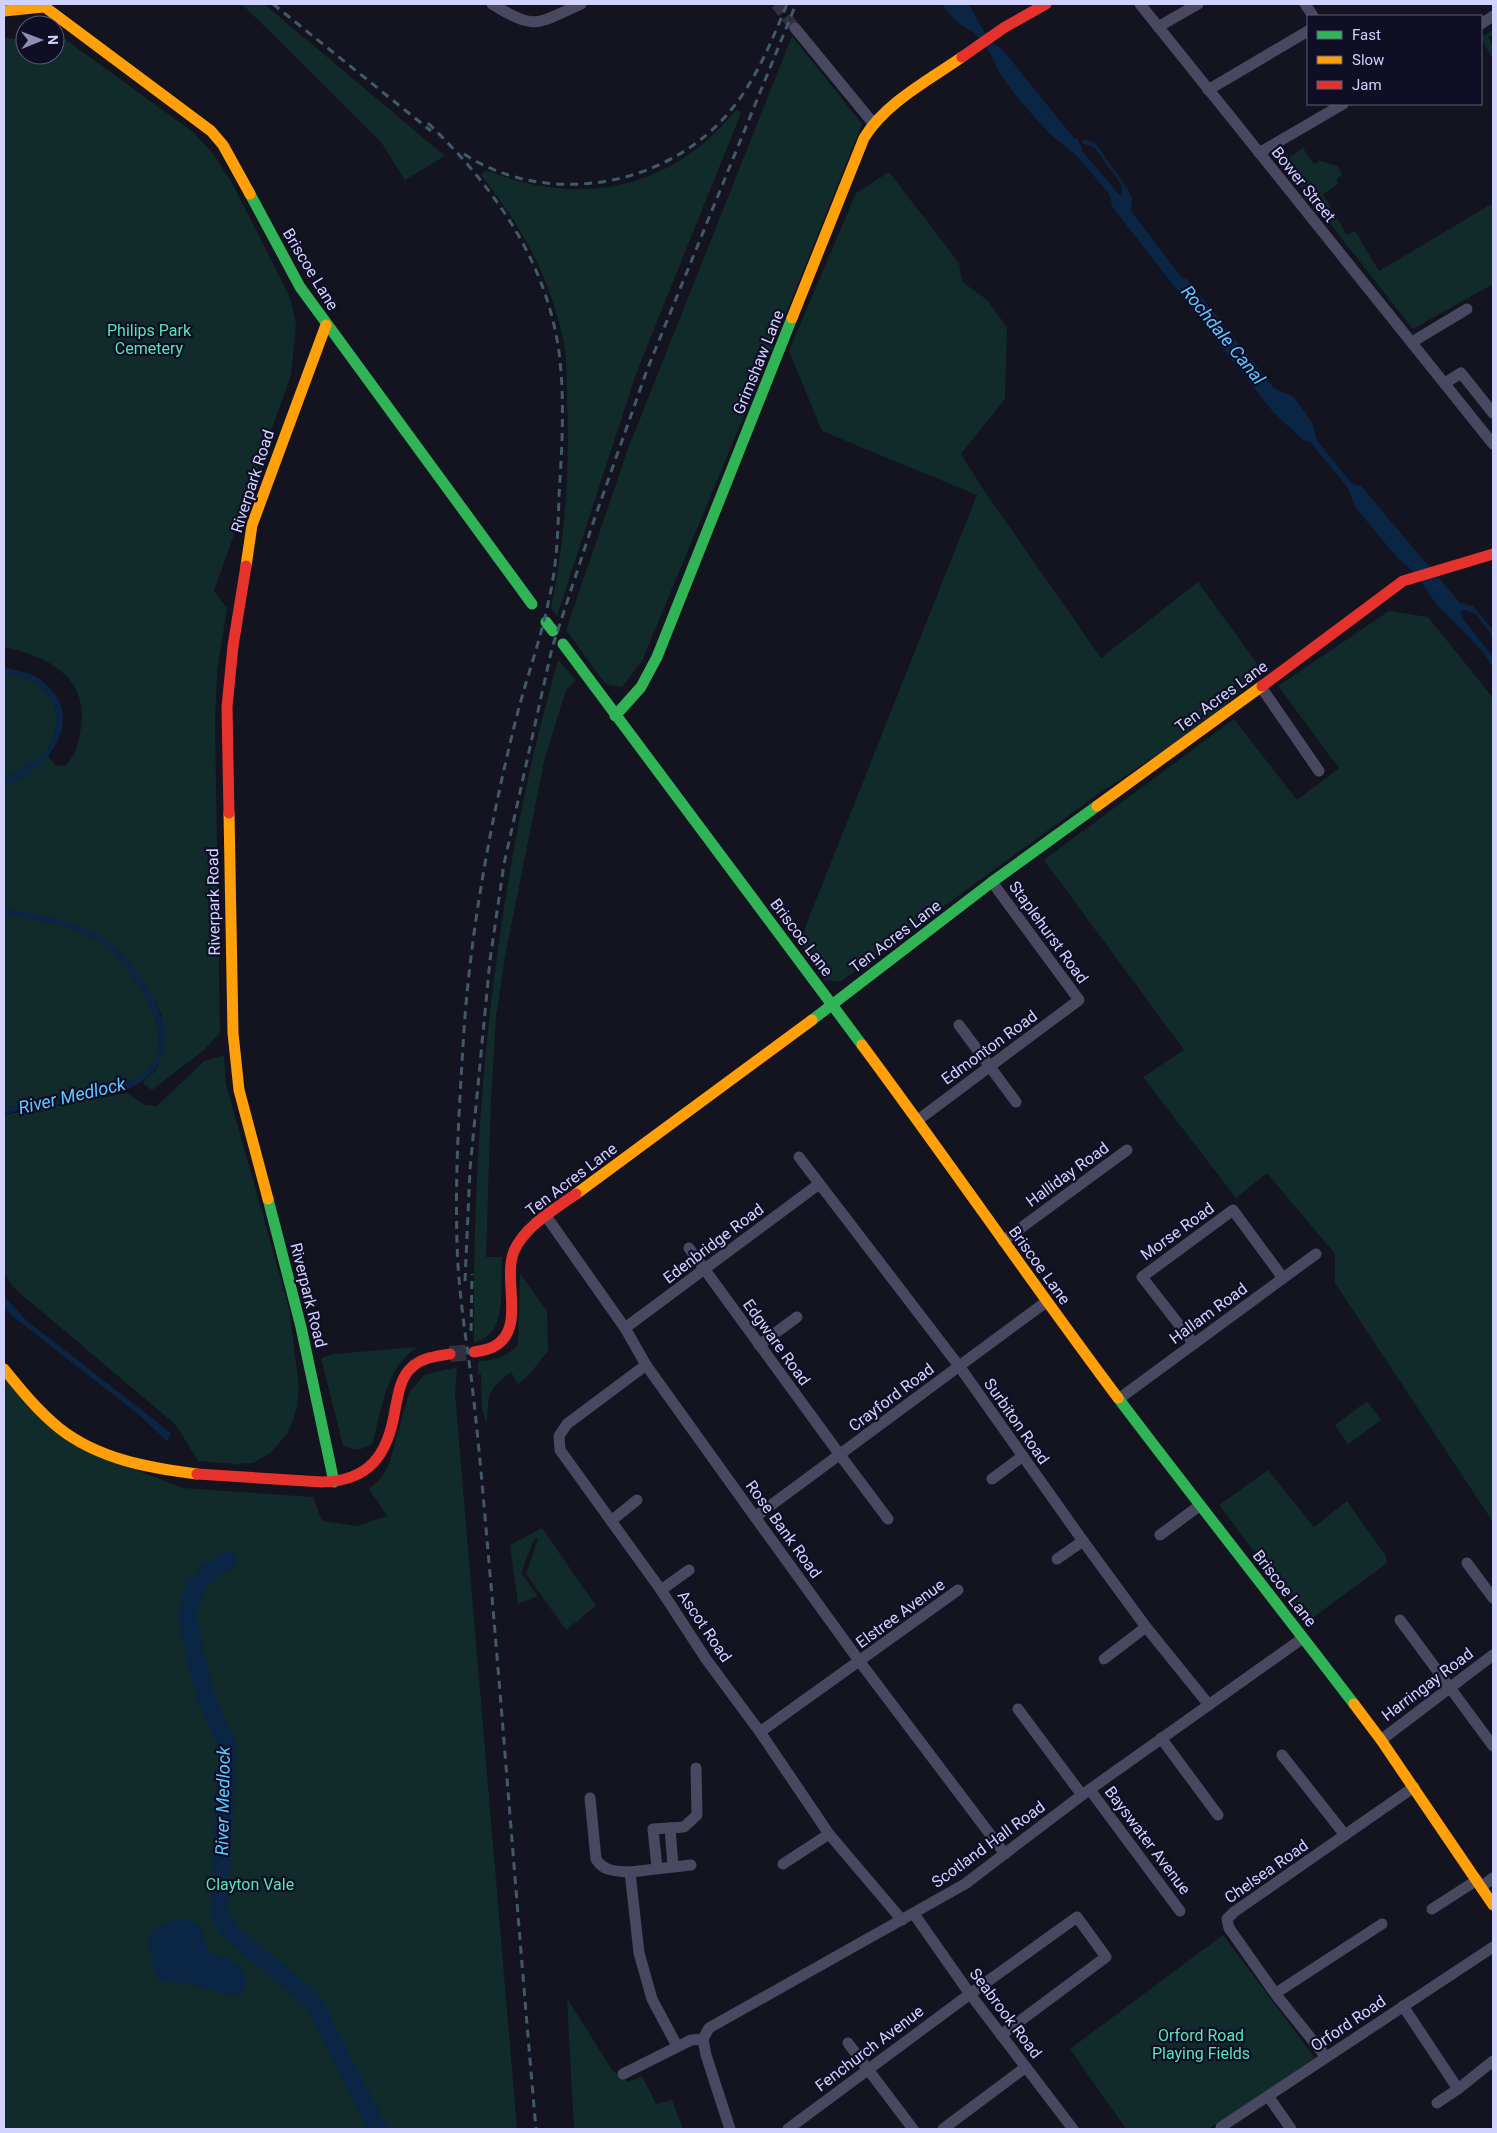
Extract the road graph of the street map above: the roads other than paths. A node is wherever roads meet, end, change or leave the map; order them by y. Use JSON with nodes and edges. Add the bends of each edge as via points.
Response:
{"nodes":[{"id":1,"x":492,"y":4,"type":"edge"},
{"id":2,"x":581,"y":4,"type":"edge"},
{"id":3,"x":1046,"y":4,"type":"edge"},
{"id":4,"x":1140,"y":4,"type":"edge"},
{"id":5,"x":1198,"y":4,"type":"edge"},
{"id":6,"x":1306,"y":4,"type":"edge"},
{"id":7,"x":42,"y":5,"type":"edge"},
{"id":8,"x":25,"y":6,"type":"edge"},
{"id":9,"x":4,"y":11,"type":"edge"},
{"id":10,"x":1312,"y":15,"type":"edge"},
{"id":11,"x":1493,"y":16,"type":"edge"},
{"id":12,"x":1482,"y":23,"type":"edge"},
{"id":13,"x":1158,"y":27,"type":"junction"},
{"id":14,"x":796,"y":28,"type":"tunnel mouth"},
{"id":15,"x":1307,"y":32,"type":"edge"},
{"id":16,"x":1208,"y":90,"type":"junction"},
{"id":17,"x":1341,"y":105,"type":"edge"},
{"id":18,"x":873,"y":123,"type":"junction"},
{"id":19,"x":1259,"y":153,"type":"junction"},
{"id":20,"x":1467,"y":309,"type":"dead end"},
{"id":21,"x":326,"y":325,"type":"junction"},
{"id":22,"x":1412,"y":342,"type":"junction"},
{"id":23,"x":1445,"y":383,"type":"junction"},
{"id":24,"x":1493,"y":413,"type":"edge"},
{"id":25,"x":1493,"y":444,"type":"edge"},
{"id":26,"x":1493,"y":554,"type":"edge"},
{"id":27,"x":532,"y":604,"type":"dead end"},
{"id":28,"x":562,"y":644,"type":"dead end"},
{"id":29,"x":1261,"y":687,"type":"junction"},
{"id":30,"x":615,"y":716,"type":"junction"},
{"id":31,"x":1320,"y":770,"type":"dead end"},
{"id":32,"x":992,"y":882,"type":"junction"},
{"id":33,"x":1079,"y":1000,"type":"joint"},
{"id":34,"x":832,"y":1004,"type":"junction"},
{"id":35,"x":959,"y":1024,"type":"dead end"},
{"id":36,"x":989,"y":1066,"type":"junction"},
{"id":37,"x":1016,"y":1102,"type":"dead end"},
{"id":38,"x":918,"y":1120,"type":"junction"},
{"id":39,"x":1127,"y":1150,"type":"dead end"},
{"id":40,"x":799,"y":1156,"type":"dead end"},
{"id":41,"x":819,"y":1184,"type":"junction"},
{"id":42,"x":546,"y":1216,"type":"junction"},
{"id":43,"x":1003,"y":1241,"type":"junction"},
{"id":44,"x":690,"y":1248,"type":"dead end"},
{"id":45,"x":1316,"y":1254,"type":"dead end"},
{"id":46,"x":704,"y":1269,"type":"junction"},
{"id":47,"x":1283,"y":1278,"type":"junction"},
{"id":48,"x":1046,"y":1302,"type":"junction"},
{"id":49,"x":797,"y":1318,"type":"dead end"},
{"id":50,"x":626,"y":1328,"type":"junction"},
{"id":51,"x":1194,"y":1344,"type":"junction"},
{"id":52,"x":759,"y":1345,"type":"junction"},
{"id":53,"x":474,"y":1352,"type":"tunnel mouth"},
{"id":54,"x":450,"y":1354,"type":"tunnel mouth"},
{"id":55,"x":646,"y":1365,"type":"junction"},
{"id":56,"x":958,"y":1366,"type":"junction"},
{"id":57,"x":4,"y":1369,"type":"edge"},
{"id":58,"x":1120,"y":1398,"type":"junction"},
{"id":59,"x":840,"y":1455,"type":"junction"},
{"id":60,"x":1023,"y":1456,"type":"junction"},
{"id":61,"x":992,"y":1479,"type":"dead end"},
{"id":62,"x":334,"y":1482,"type":"junction"},
{"id":63,"x":637,"y":1500,"type":"dead end"},
{"id":64,"x":1199,"y":1506,"type":"junction"},
{"id":65,"x":755,"y":1517,"type":"junction"},
{"id":66,"x":888,"y":1519,"type":"dead end"},
{"id":67,"x":611,"y":1521,"type":"junction"},
{"id":68,"x":1160,"y":1535,"type":"dead end"},
{"id":69,"x":1083,"y":1541,"type":"junction"},
{"id":70,"x":1058,"y":1559,"type":"dead end"},
{"id":71,"x":1466,"y":1563,"type":"dead end"},
{"id":72,"x":689,"y":1570,"type":"dead end"},
{"id":73,"x":661,"y":1590,"type":"junction"},
{"id":74,"x":958,"y":1590,"type":"dead end"},
{"id":75,"x":1493,"y":1598,"type":"edge"},
{"id":76,"x":1400,"y":1620,"type":"dead end"},
{"id":77,"x":1146,"y":1627,"type":"junction"},
{"id":78,"x":1303,"y":1638,"type":"junction"},
{"id":79,"x":1493,"y":1655,"type":"edge"},
{"id":80,"x":1104,"y":1659,"type":"dead end"},
{"id":81,"x":860,"y":1662,"type":"junction"},
{"id":82,"x":1450,"y":1687,"type":"junction"},
{"id":83,"x":1209,"y":1705,"type":"junction"},
{"id":84,"x":1018,"y":1709,"type":"dead end"},
{"id":85,"x":760,"y":1732,"type":"junction"},
{"id":86,"x":1161,"y":1738,"type":"junction"},
{"id":87,"x":1381,"y":1740,"type":"junction"},
{"id":88,"x":1493,"y":1746,"type":"edge"},
{"id":89,"x":1282,"y":1756,"type":"dead end"},
{"id":90,"x":696,"y":1768,"type":"dead end"},
{"id":91,"x":1414,"y":1787,"type":"junction"},
{"id":92,"x":1086,"y":1792,"type":"junction"},
{"id":93,"x":590,"y":1798,"type":"dead end"},
{"id":94,"x":1218,"y":1815,"type":"dead end"},
{"id":95,"x":670,"y":1828,"type":"junction"},
{"id":96,"x":830,"y":1834,"type":"junction"},
{"id":97,"x":1345,"y":1835,"type":"junction"},
{"id":98,"x":1006,"y":1854,"type":"junction"},
{"id":99,"x":783,"y":1864,"type":"dead end"},
{"id":100,"x":690,"y":1865,"type":"dead end"},
{"id":101,"x":673,"y":1866,"type":"junction"},
{"id":102,"x":657,"y":1868,"type":"junction"},
{"id":103,"x":630,"y":1872,"type":"junction"},
{"id":104,"x":1493,"y":1878,"type":"edge"},
{"id":105,"x":1479,"y":1883,"type":"junction"},
{"id":106,"x":1493,"y":1905,"type":"edge"},
{"id":107,"x":1432,"y":1909,"type":"dead end"},
{"id":108,"x":1180,"y":1911,"type":"dead end"},
{"id":109,"x":914,"y":1914,"type":"junction"},
{"id":110,"x":902,"y":1920,"type":"junction"},
{"id":111,"x":1382,"y":1924,"type":"dead end"},
{"id":112,"x":1493,"y":1947,"type":"edge"},
{"id":113,"x":1276,"y":1993,"type":"junction"},
{"id":114,"x":970,"y":1994,"type":"junction"},
{"id":115,"x":1403,"y":2006,"type":"junction"},
{"id":116,"x":1001,"y":2035,"type":"junction"},
{"id":117,"x":703,"y":2040,"type":"junction"},
{"id":118,"x":848,"y":2043,"type":"dead end"},
{"id":119,"x":677,"y":2046,"type":"junction"},
{"id":120,"x":1326,"y":2058,"type":"junction"},
{"id":121,"x":1493,"y":2061,"type":"edge"},
{"id":122,"x":1026,"y":2067,"type":"junction"},
{"id":123,"x":867,"y":2070,"type":"junction"},
{"id":124,"x":623,"y":2074,"type":"dead end"},
{"id":125,"x":1458,"y":2089,"type":"junction"},
{"id":126,"x":1268,"y":2096,"type":"junction"},
{"id":127,"x":1437,"y":2103,"type":"dead end"},
{"id":128,"x":1221,"y":2127,"type":"dead end"},
{"id":129,"x":730,"y":2129,"type":"edge"},
{"id":130,"x":788,"y":2129,"type":"edge"},
{"id":131,"x":913,"y":2129,"type":"edge"},
{"id":132,"x":942,"y":2129,"type":"edge"},
{"id":133,"x":1073,"y":2129,"type":"edge"},
{"id":134,"x":1291,"y":2129,"type":"edge"}],
"edges":[{"from":1,"to":2,"type":"street","via":[[517,19],[530,22],[540,22]]},
{"from":3,"to":18,"type":"street","name":"Grimshaw Lane","via":[[1005,27]]},
{"from":4,"to":13,"type":"street","name":"Bower Street"},
{"from":5,"to":13,"type":"street"},
{"from":6,"to":10,"type":"street"},
{"from":7,"to":8,"type":"street","name":"Briscoe Lane"},
{"from":7,"to":21,"type":"street","name":"Briscoe Lane","via":[[223,145],[300,287]]},
{"from":8,"to":9,"type":"street","name":"Briscoe Lane"},
{"from":11,"to":12,"type":"street"},
{"from":13,"to":16,"type":"street","name":"Bower Street"},
{"from":14,"to":18,"type":"street"},
{"from":15,"to":16,"type":"street"},
{"from":16,"to":19,"type":"street","name":"Bower Street"},
{"from":17,"to":19,"type":"street"},
{"from":18,"to":30,"type":"street","name":"Grimshaw Lane","via":[[864,138],[657,657],[641,686]]},
{"from":19,"to":22,"type":"street","name":"Bower Street"},
{"from":20,"to":22,"type":"street"},
{"from":21,"to":27,"type":"street","name":"Briscoe Lane"},
{"from":21,"to":62,"type":"street","name":"Riverpark Road","via":[[252,525],[227,707],[233,1042],[239,1090],[301,1327]]},
{"from":22,"to":23,"type":"street","name":"Bower Street"},
{"from":23,"to":24,"type":"street","via":[[1461,373]]},
{"from":23,"to":25,"type":"street","name":"Bower Street"},
{"from":26,"to":29,"type":"street","name":"Ten Acres Lane","via":[[1403,581]]},
{"from":28,"to":30,"type":"street","name":"Briscoe Lane"},
{"from":29,"to":31,"type":"street"},
{"from":29,"to":32,"type":"street","name":"Ten Acres Lane"},
{"from":30,"to":34,"type":"street","name":"Briscoe Lane"},
{"from":32,"to":33,"type":"street","name":"Staplehurst Road"},
{"from":32,"to":34,"type":"street","name":"Ten Acres Lane"},
{"from":33,"to":36,"type":"street","name":"Edmonton Road"},
{"from":34,"to":38,"type":"street","name":"Briscoe Lane"},
{"from":34,"to":42,"type":"street","name":"Ten Acres Lane"},
{"from":35,"to":36,"type":"street"},
{"from":36,"to":37,"type":"street"},
{"from":36,"to":38,"type":"street","name":"Edmonton Road"},
{"from":38,"to":43,"type":"street","name":"Briscoe Lane"},
{"from":39,"to":43,"type":"street","name":"Halliday Road"},
{"from":40,"to":41,"type":"street","name":"Surbiton Road"},
{"from":41,"to":46,"type":"street","name":"Edenbridge Road"},
{"from":41,"to":56,"type":"street","name":"Surbiton Road"},
{"from":42,"to":50,"type":"street","name":"Rose Bank Road"},
{"from":42,"to":53,"type":"street","name":"Ten Acres Lane","via":[[526,1234],[514,1252],[510,1323],[506,1338],[489,1350]]},
{"from":43,"to":48,"type":"street","name":"Briscoe Lane"},
{"from":44,"to":46,"type":"street","name":"Edgware Road"},
{"from":45,"to":47,"type":"street","name":"Hallam Road"},
{"from":46,"to":50,"type":"street","name":"Edenbridge Road"},
{"from":46,"to":52,"type":"street","name":"Edgware Road"},
{"from":47,"to":51,"type":"street","name":"Hallam Road"},
{"from":47,"to":51,"type":"street","name":"Morse Road","via":[[1233,1210],[1142,1277]]},
{"from":48,"to":56,"type":"street","name":"Crayford Road"},
{"from":48,"to":58,"type":"street","name":"Briscoe Lane"},
{"from":49,"to":52,"type":"street"},
{"from":50,"to":55,"type":"street","name":"Rose Bank Road"},
{"from":51,"to":58,"type":"street","name":"Hallam Road"},
{"from":52,"to":59,"type":"street","name":"Edgware Road"},
{"from":54,"to":62,"type":"street","via":[[424,1358],[407,1370],[389,1437],[378,1459],[364,1471]]},
{"from":55,"to":65,"type":"street","name":"Rose Bank Road"},
{"from":55,"to":67,"type":"street","name":"Ascot Road","via":[[567,1424],[559,1436],[560,1450]]},
{"from":56,"to":59,"type":"street","name":"Crayford Road"},
{"from":56,"to":60,"type":"street","name":"Surbiton Road"},
{"from":57,"to":62,"type":"street","via":[[55,1426],[104,1453],[156,1468]]},
{"from":58,"to":64,"type":"street","name":"Briscoe Lane"},
{"from":59,"to":65,"type":"street","name":"Crayford Road"},
{"from":59,"to":66,"type":"street","name":"Edgware Road"},
{"from":60,"to":61,"type":"street"},
{"from":60,"to":69,"type":"street","name":"Surbiton Road"},
{"from":63,"to":67,"type":"street"},
{"from":64,"to":68,"type":"street"},
{"from":64,"to":78,"type":"street","name":"Briscoe Lane"},
{"from":65,"to":81,"type":"street","name":"Rose Bank Road"},
{"from":67,"to":73,"type":"street","name":"Ascot Road"},
{"from":69,"to":70,"type":"street"},
{"from":69,"to":77,"type":"street","name":"Surbiton Road"},
{"from":71,"to":75,"type":"street"},
{"from":72,"to":73,"type":"street"},
{"from":73,"to":85,"type":"street","name":"Ascot Road","via":[[706,1659]]},
{"from":74,"to":81,"type":"street","name":"Elstree Avenue"},
{"from":76,"to":82,"type":"street"},
{"from":77,"to":80,"type":"street"},
{"from":77,"to":83,"type":"street","name":"Surbiton Road"},
{"from":78,"to":83,"type":"street","name":"Scotland Hall Road"},
{"from":78,"to":87,"type":"street","name":"Briscoe Lane"},
{"from":79,"to":82,"type":"street","name":"Harringay Road"},
{"from":81,"to":85,"type":"street","name":"Elstree Avenue"},
{"from":81,"to":98,"type":"street","name":"Rose Bank Road"},
{"from":82,"to":87,"type":"street","name":"Harringay Road"},
{"from":82,"to":88,"type":"street"},
{"from":83,"to":86,"type":"street","name":"Scotland Hall Road"},
{"from":84,"to":92,"type":"street","name":"Bayswater Avenue"},
{"from":85,"to":96,"type":"street","name":"Ascot Road"},
{"from":86,"to":92,"type":"street","name":"Scotland Hall Road"},
{"from":86,"to":94,"type":"street"},
{"from":87,"to":91,"type":"street","name":"Briscoe Lane"},
{"from":89,"to":97,"type":"street"},
{"from":90,"to":95,"type":"street","via":[[697,1815],[684,1827]]},
{"from":91,"to":97,"type":"street","name":"Chelsea Road"},
{"from":91,"to":105,"type":"street","name":"Briscoe Lane"},
{"from":92,"to":98,"type":"street","name":"Scotland Hall Road"},
{"from":92,"to":108,"type":"street","name":"Bayswater Avenue"},
{"from":93,"to":103,"type":"street","via":[[596,1859],[601,1866],[612,1871]]},
{"from":95,"to":101,"type":"street"},
{"from":95,"to":102,"type":"street","via":[[653,1829]]},
{"from":96,"to":99,"type":"street"},
{"from":96,"to":110,"type":"street","name":"Ascot Road"},
{"from":97,"to":113,"type":"street","name":"Chelsea Road","via":[[1228,1919],[1229,1928]]},
{"from":98,"to":109,"type":"street","name":"Scotland Hall Road","via":[[965,1884]]},
{"from":100,"to":101,"type":"street"},
{"from":101,"to":102,"type":"street"},
{"from":102,"to":103,"type":"street"},
{"from":103,"to":119,"type":"street","via":[[639,1953],[652,1999]]},
{"from":104,"to":105,"type":"street"},
{"from":105,"to":106,"type":"street","name":"Briscoe Lane"},
{"from":105,"to":107,"type":"street"},
{"from":109,"to":110,"type":"street","name":"Scotland Hall Road"},
{"from":109,"to":114,"type":"street","name":"Seabrook Road"},
{"from":110,"to":117,"type":"street","name":"Scotland Hall Road","via":[[710,2028]]},
{"from":111,"to":113,"type":"street"},
{"from":112,"to":115,"type":"street","name":"Orford Road"},
{"from":113,"to":120,"type":"street","name":"Chelsea Road"},
{"from":114,"to":116,"type":"street","name":"Seabrook Road"},
{"from":114,"to":116,"type":"street","name":"Fenchurch Avenue","via":[[1077,1917],[1106,1957]]},
{"from":114,"to":123,"type":"street","name":"Fenchurch Avenue"},
{"from":115,"to":120,"type":"street","name":"Orford Road"},
{"from":115,"to":125,"type":"street"},
{"from":116,"to":122,"type":"street","name":"Seabrook Road"},
{"from":117,"to":119,"type":"street","via":[[691,2040]]},
{"from":117,"to":129,"type":"street"},
{"from":118,"to":123,"type":"street"},
{"from":119,"to":124,"type":"street"},
{"from":120,"to":126,"type":"street","name":"Orford Road"},
{"from":121,"to":125,"type":"street"},
{"from":122,"to":132,"type":"street"},
{"from":122,"to":133,"type":"street","name":"Seabrook Road"},
{"from":123,"to":130,"type":"street","name":"Fenchurch Avenue"},
{"from":123,"to":131,"type":"street"},
{"from":125,"to":127,"type":"street"},
{"from":126,"to":128,"type":"street","name":"Orford Road"},
{"from":126,"to":134,"type":"street"}]}
